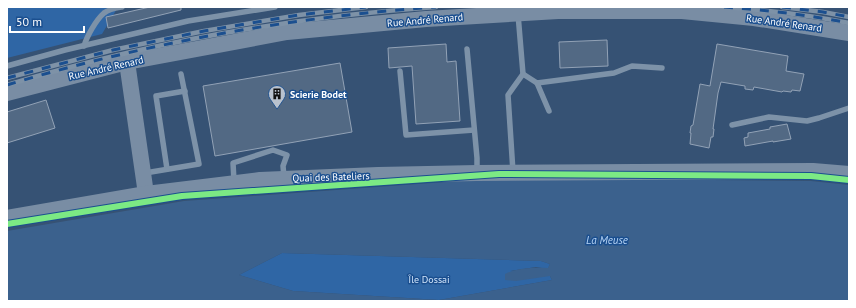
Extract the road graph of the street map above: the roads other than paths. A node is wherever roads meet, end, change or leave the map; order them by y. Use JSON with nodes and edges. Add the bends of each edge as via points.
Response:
{"nodes":[{"id":1,"x":122,"y":7,"type":"edge"},
{"id":2,"x":273,"y":7,"type":"edge"},
{"id":3,"x":250,"y":9,"type":"edge"},
{"id":4,"x":518,"y":13,"type":"junction"},
{"id":5,"x":849,"y":33,"type":"edge"},
{"id":6,"x":84,"y":46,"type":"junction"},
{"id":7,"x":467,"y":49,"type":"dead end"},
{"id":8,"x":127,"y":62,"type":"junction"},
{"id":9,"x":7,"y":66,"type":"edge"},
{"id":10,"x":662,"y":68,"type":"dead end"},
{"id":11,"x":400,"y":71,"type":"dead end"},
{"id":12,"x":182,"y":74,"type":"dead end"},
{"id":13,"x":523,"y":74,"type":"junction"},
{"id":14,"x":537,"y":83,"type":"junction"},
{"id":15,"x":185,"y":91,"type":"junction"},
{"id":16,"x":7,"y":93,"type":"edge"},
{"id":17,"x":849,"y":108,"type":"edge"},
{"id":18,"x":549,"y":111,"type":"dead end"},
{"id":19,"x":732,"y":124,"type":"dead end"},
{"id":20,"x":474,"y":130,"type":"junction"},
{"id":21,"x":167,"y":169,"type":"junction"},
{"id":22,"x":143,"y":173,"type":"junction"},
{"id":23,"x":477,"y":173,"type":"junction"},
{"id":24,"x":513,"y":173,"type":"junction"},
{"id":25,"x":849,"y":174,"type":"edge"},
{"id":26,"x":284,"y":179,"type":"junction"},
{"id":27,"x":234,"y":183,"type":"junction"},
{"id":28,"x":146,"y":194,"type":"junction"},
{"id":29,"x":7,"y":218,"type":"edge"}],
"edges":[{"from":1,"to":6,"type":"lane","via":[[104,13]]},
{"from":2,"to":3,"type":"lane"},
{"from":3,"to":6,"type":"lane"},
{"from":4,"to":5,"type":"street","name":"Rue André Renard","via":[[682,11],[754,18]]},
{"from":4,"to":8,"type":"street","name":"Rue André Renard","via":[[287,32]]},
{"from":4,"to":13,"type":"lane"},
{"from":6,"to":9,"type":"lane"},
{"from":7,"to":20,"type":"lane"},
{"from":8,"to":16,"type":"street","name":"Rue André Renard"},
{"from":8,"to":22,"type":"street"},
{"from":10,"to":14,"type":"lane","via":[[632,66],[614,73]]},
{"from":11,"to":20,"type":"lane","via":[[406,135]]},
{"from":12,"to":15,"type":"lane"},
{"from":13,"to":14,"type":"lane"},
{"from":13,"to":24,"type":"lane","via":[[508,95]]},
{"from":14,"to":18,"type":"lane"},
{"from":15,"to":21,"type":"lane","via":[[156,96]]},
{"from":15,"to":21,"type":"lane","via":[[199,164]]},
{"from":17,"to":19,"type":"lane","via":[[808,121],[769,117]]},
{"from":20,"to":23,"type":"lane"},
{"from":21,"to":22,"type":"lane"},
{"from":22,"to":28,"type":"street"},
{"from":23,"to":24,"type":"street","name":"Quai des Bateliers"},
{"from":23,"to":26,"type":"street","name":"Quai des Bateliers"},
{"from":24,"to":25,"type":"street","name":"Quai des Bateliers","via":[[813,171]]},
{"from":26,"to":27,"type":"street","name":"Quai des Bateliers"},
{"from":26,"to":27,"type":"lane","via":[[283,166],[287,155],[273,150],[233,163]]},
{"from":27,"to":28,"type":"street","name":"Quai des Bateliers"},
{"from":28,"to":29,"type":"street","name":"Quai des Bateliers"}]}
